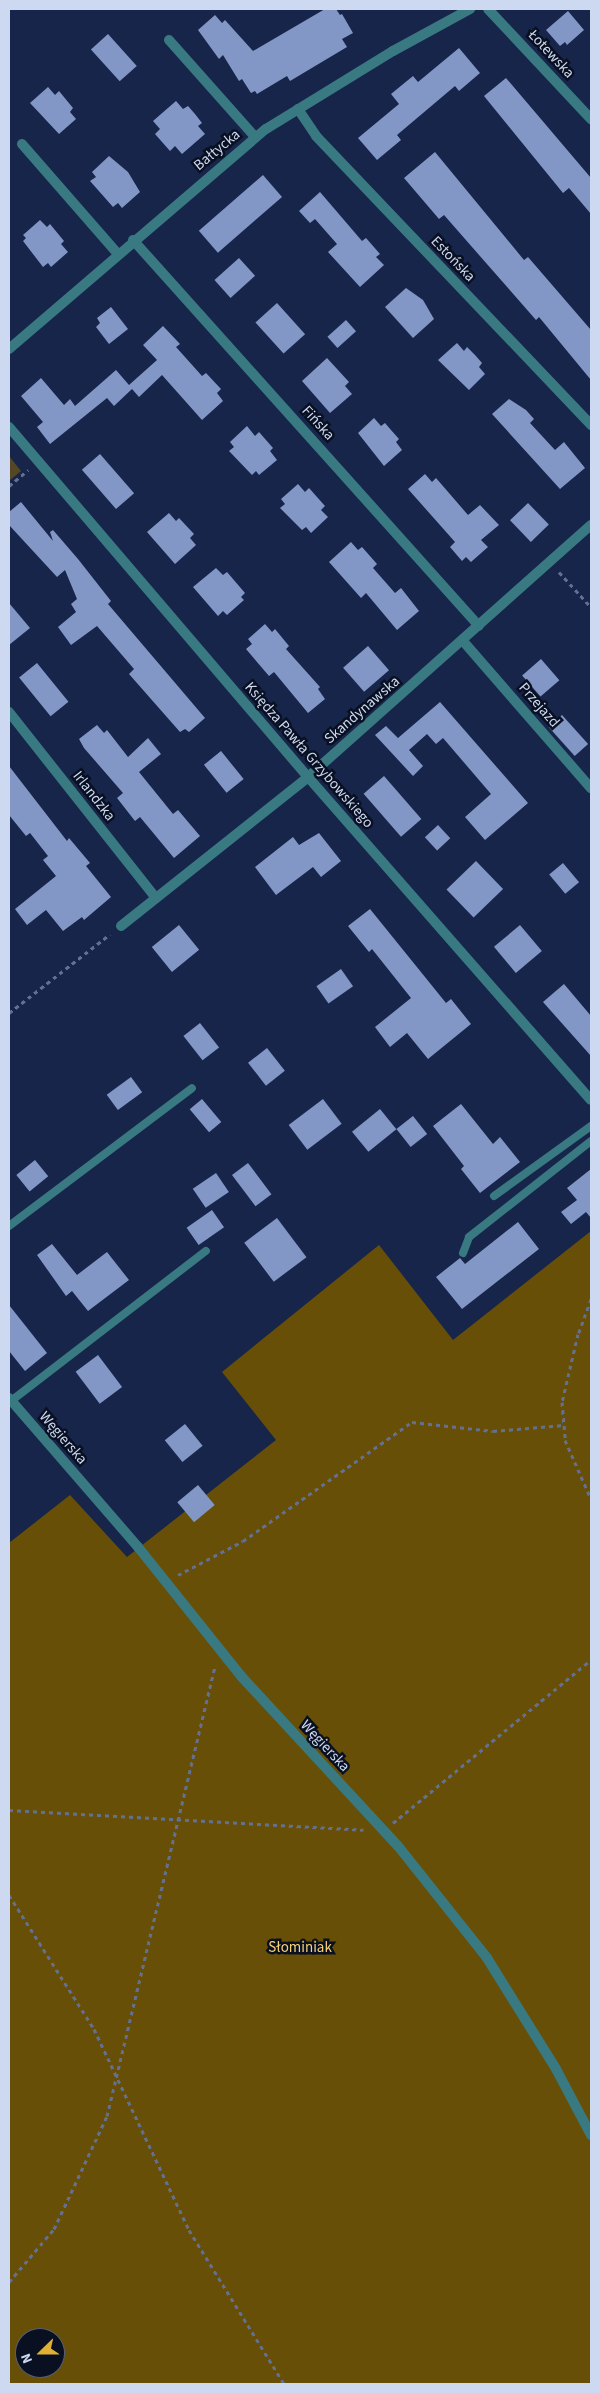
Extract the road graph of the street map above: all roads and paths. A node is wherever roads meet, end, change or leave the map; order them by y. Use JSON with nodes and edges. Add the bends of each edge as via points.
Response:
{"nodes":[{"id":1,"x":470,"y":9,"type":"edge"},
{"id":2,"x":488,"y":9,"type":"edge"},
{"id":3,"x":169,"y":40,"type":"dead end"},
{"id":4,"x":298,"y":110,"type":"junction"},
{"id":5,"x":591,"y":119,"type":"edge"},
{"id":6,"x":255,"y":137,"type":"junction"},
{"id":7,"x":22,"y":144,"type":"dead end"},
{"id":8,"x":134,"y":240,"type":"junction"},
{"id":9,"x":118,"y":254,"type":"junction"},
{"id":10,"x":9,"y":349,"type":"edge"},
{"id":11,"x":591,"y":425,"type":"edge"},
{"id":12,"x":9,"y":426,"type":"edge"},
{"id":13,"x":39,"y":462,"type":"junction"},
{"id":14,"x":9,"y":486,"type":"edge"},
{"id":15,"x":591,"y":525,"type":"edge"},
{"id":16,"x":550,"y":562,"type":"junction"},
{"id":17,"x":591,"y":607,"type":"edge"},
{"id":18,"x":479,"y":626,"type":"junction"},
{"id":19,"x":463,"y":641,"type":"junction"},
{"id":20,"x":9,"y":712,"type":"edge"},
{"id":21,"x":308,"y":777,"type":"junction"},
{"id":22,"x":591,"y":788,"type":"edge"},
{"id":23,"x":156,"y":898,"type":"junction"},
{"id":24,"x":121,"y":926,"type":"joint"},
{"id":25,"x":9,"y":1013,"type":"edge"},
{"id":26,"x":192,"y":1088,"type":"dead end"},
{"id":27,"x":591,"y":1100,"type":"edge"},
{"id":28,"x":591,"y":1126,"type":"edge"},
{"id":29,"x":591,"y":1140,"type":"edge"},
{"id":30,"x":494,"y":1196,"type":"dead end"},
{"id":31,"x":9,"y":1226,"type":"edge"},
{"id":32,"x":206,"y":1251,"type":"dead end"},
{"id":33,"x":463,"y":1253,"type":"dead end"},
{"id":34,"x":591,"y":1299,"type":"edge"},
{"id":35,"x":10,"y":1400,"type":"edge"},
{"id":36,"x":564,"y":1425,"type":"junction"},
{"id":37,"x":591,"y":1499,"type":"edge"},
{"id":38,"x":166,"y":1581,"type":"junction"},
{"id":39,"x":219,"y":1648,"type":"junction"},
{"id":40,"x":591,"y":1660,"type":"edge"},
{"id":41,"x":9,"y":1810,"type":"edge"},
{"id":42,"x":180,"y":1820,"type":"junction"},
{"id":43,"x":384,"y":1831,"type":"junction"},
{"id":44,"x":9,"y":1895,"type":"edge"},
{"id":45,"x":116,"y":2077,"type":"junction"},
{"id":46,"x":591,"y":2135,"type":"edge"},
{"id":47,"x":9,"y":2282,"type":"edge"},
{"id":48,"x":284,"y":2384,"type":"edge"}],
"edges":[{"from":1,"to":4,"type":"street","name":"Bałtycka"},
{"from":2,"to":5,"type":"street","name":"Łotewska"},
{"from":3,"to":6,"type":"street"},
{"from":4,"to":6,"type":"street","name":"Bałtycka"},
{"from":4,"to":11,"type":"street","name":"Estońska","via":[[316,136]]},
{"from":6,"to":8,"type":"street","name":"Bałtycka"},
{"from":7,"to":9,"type":"street"},
{"from":8,"to":9,"type":"street","name":"Bałtycka"},
{"from":8,"to":18,"type":"street","name":"Fińska"},
{"from":9,"to":10,"type":"street","name":"Bałtycka"},
{"from":12,"to":13,"type":"street","name":"Księdza Pawła Grzybowskiego"},
{"from":13,"to":14,"type":"path"},
{"from":13,"to":21,"type":"street","name":"Księdza Pawła Grzybowskiego"},
{"from":15,"to":16,"type":"street","name":"Skandynawska"},
{"from":16,"to":17,"type":"path"},
{"from":16,"to":18,"type":"street","name":"Skandynawska"},
{"from":18,"to":19,"type":"street","name":"Skandynawska"},
{"from":19,"to":21,"type":"street","name":"Skandynawska"},
{"from":19,"to":22,"type":"street","name":"Przejazd"},
{"from":20,"to":23,"type":"street","name":"Irlandzka"},
{"from":21,"to":23,"type":"street","name":"Skandynawska"},
{"from":21,"to":27,"type":"street","name":"Księdza Pawła Grzybowskiego"},
{"from":23,"to":24,"type":"street","name":"Skandynawska"},
{"from":24,"to":25,"type":"path"},
{"from":26,"to":31,"type":"lane"},
{"from":28,"to":30,"type":"lane"},
{"from":29,"to":33,"type":"lane","via":[[469,1237]]},
{"from":32,"to":35,"type":"lane"},
{"from":34,"to":36,"type":"path","via":[[578,1334],[562,1402]]},
{"from":35,"to":38,"type":"street","name":"Węgierska"},
{"from":36,"to":37,"type":"path","via":[[566,1440]]},
{"from":36,"to":38,"type":"path","via":[[493,1431],[412,1422],[243,1541]]},
{"from":38,"to":39,"type":"street","name":"Węgierska"},
{"from":39,"to":42,"type":"path"},
{"from":39,"to":43,"type":"street","name":"Węgierska","via":[[313,1756]]},
{"from":40,"to":43,"type":"path"},
{"from":41,"to":42,"type":"path"},
{"from":42,"to":43,"type":"path"},
{"from":42,"to":45,"type":"path"},
{"from":43,"to":46,"type":"street","name":"Węgierska","via":[[487,1958],[556,2068]]},
{"from":44,"to":45,"type":"path","via":[[94,2029]]},
{"from":45,"to":47,"type":"path","via":[[107,2116],[54,2229]]},
{"from":45,"to":48,"type":"path","via":[[189,2230]]}]}
